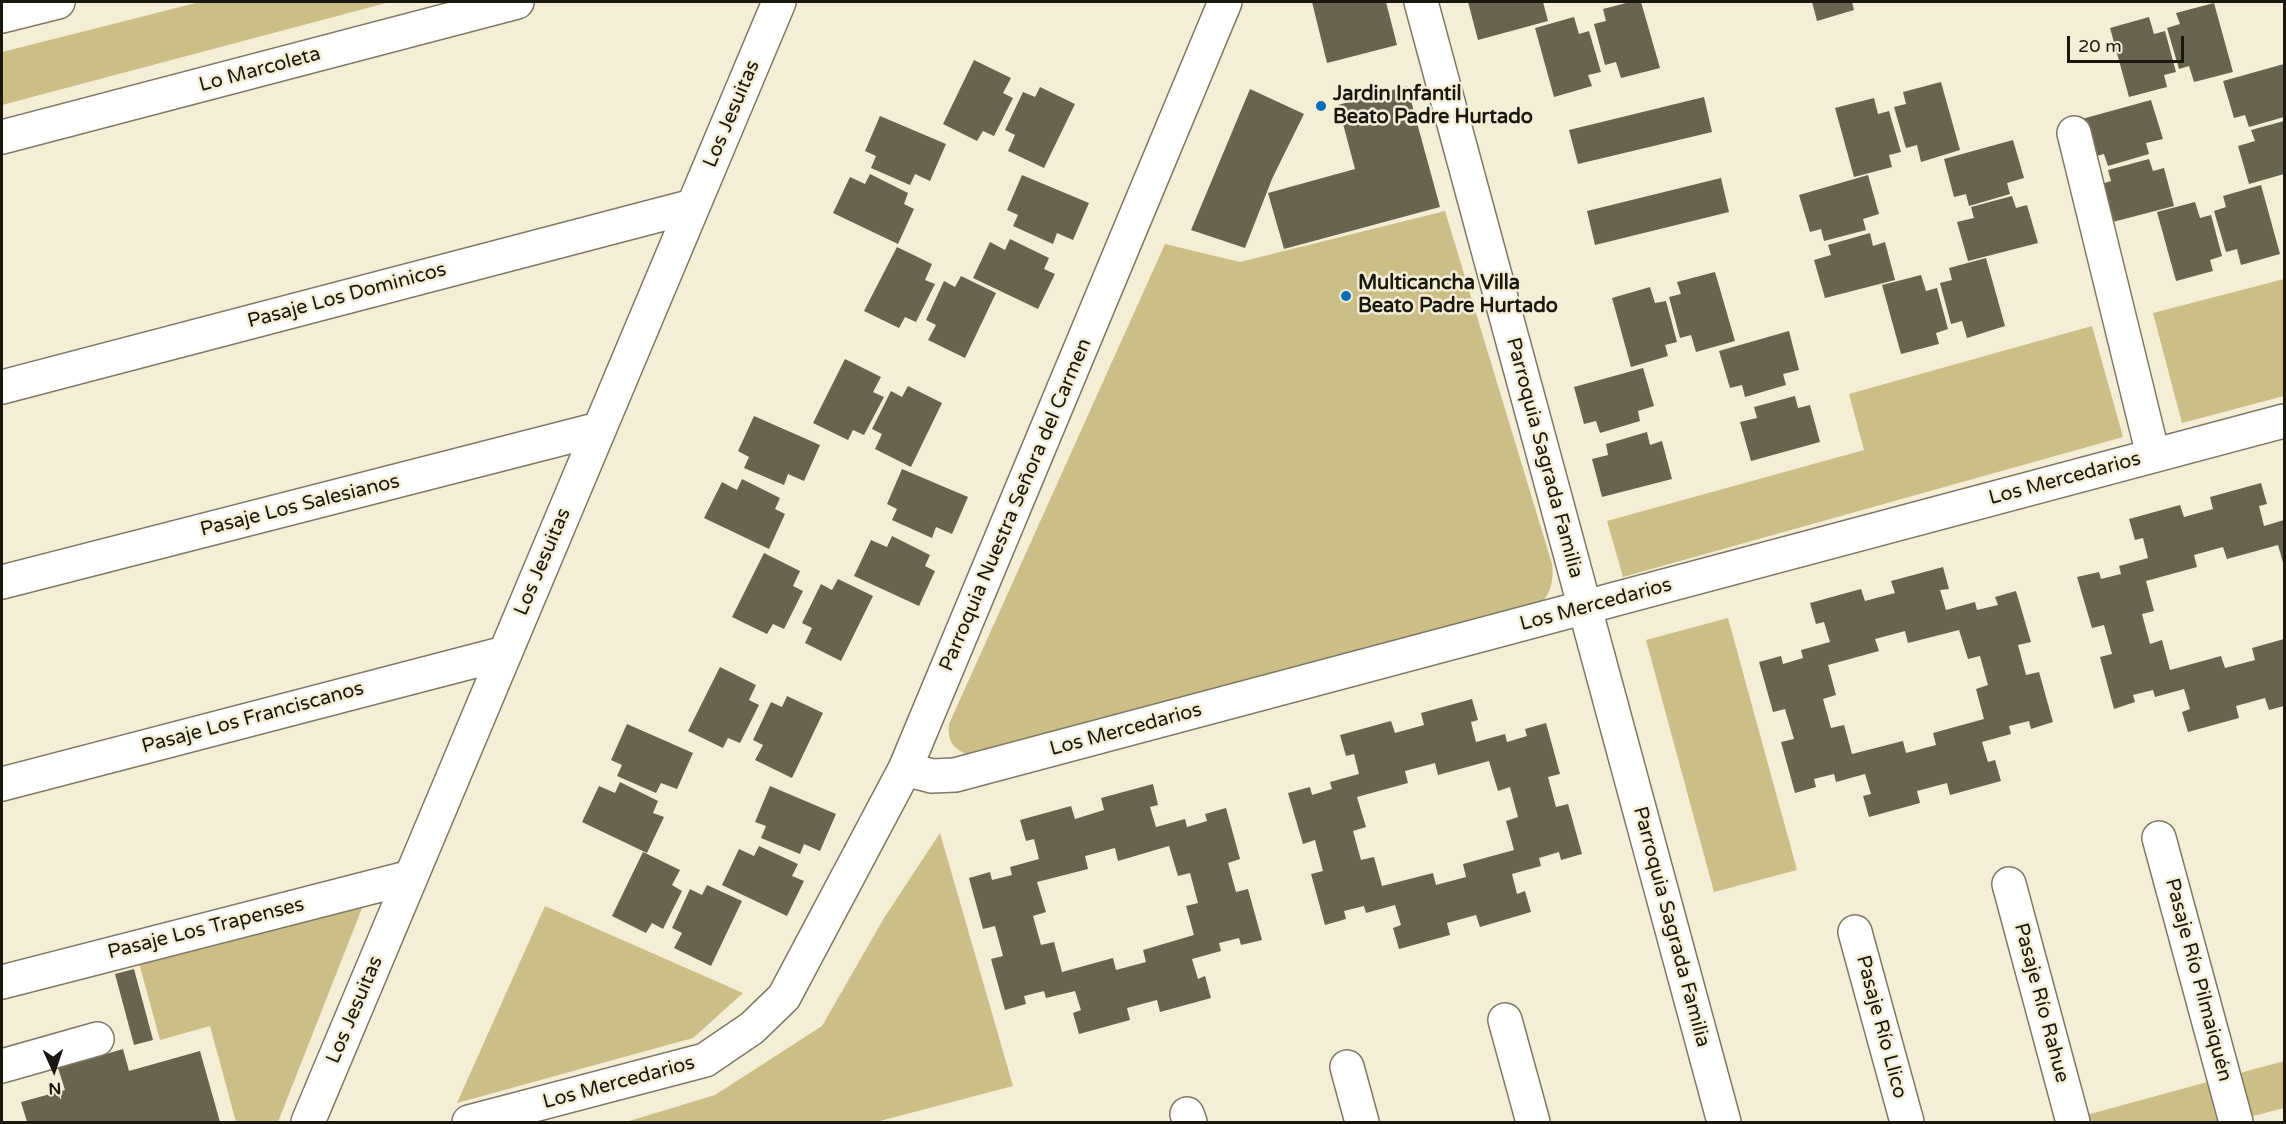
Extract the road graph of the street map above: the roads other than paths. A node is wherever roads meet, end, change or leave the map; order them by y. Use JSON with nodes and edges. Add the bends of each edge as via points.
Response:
{"nodes":[{"id":1,"x":58,"y":2,"type":"edge"},
{"id":2,"x":517,"y":2,"type":"edge"},
{"id":3,"x":779,"y":2,"type":"edge"},
{"id":4,"x":1225,"y":2,"type":"edge"},
{"id":5,"x":1421,"y":2,"type":"edge"},
{"id":6,"x":2,"y":15,"type":"edge"},
{"id":7,"x":2074,"y":133,"type":"dead end"},
{"id":8,"x":2,"y":137,"type":"edge"},
{"id":9,"x":693,"y":206,"type":"junction"},
{"id":10,"x":2,"y":387,"type":"edge"},
{"id":11,"x":2284,"y":421,"type":"edge"},
{"id":12,"x":599,"y":429,"type":"junction"},
{"id":13,"x":2153,"y":455,"type":"junction"},
{"id":14,"x":2,"y":582,"type":"edge"},
{"id":15,"x":1585,"y":608,"type":"junction"},
{"id":16,"x":505,"y":653,"type":"junction"},
{"id":17,"x":905,"y":770,"type":"junction"},
{"id":18,"x":2,"y":784,"type":"edge"},
{"id":19,"x":2159,"y":838,"type":"dead end"},
{"id":20,"x":411,"y":877,"type":"junction"},
{"id":21,"x":2009,"y":884,"type":"dead end"},
{"id":22,"x":1855,"y":932,"type":"dead end"},
{"id":23,"x":2,"y":982,"type":"edge"},
{"id":24,"x":784,"y":997,"type":"joint"},
{"id":25,"x":1505,"y":1020,"type":"dead end"},
{"id":26,"x":97,"y":1039,"type":"dead end"},
{"id":27,"x":2,"y":1066,"type":"edge"},
{"id":28,"x":1347,"y":1067,"type":"dead end"},
{"id":29,"x":308,"y":1122,"type":"edge"},
{"id":30,"x":469,"y":1122,"type":"edge"},
{"id":31,"x":1362,"y":1122,"type":"edge"},
{"id":32,"x":1533,"y":1122,"type":"edge"},
{"id":33,"x":1724,"y":1122,"type":"edge"},
{"id":34,"x":1907,"y":1122,"type":"edge"},
{"id":35,"x":2073,"y":1122,"type":"edge"},
{"id":36,"x":2236,"y":1122,"type":"edge"}],
"edges":[{"from":1,"to":6,"type":"street"},
{"from":2,"to":8,"type":"street","name":"Lo Marcoleta"},
{"from":3,"to":9,"type":"street","name":"Los Jesuitas"},
{"from":4,"to":17,"type":"street","name":"Parroquia Nuestra Señora del Carmen"},
{"from":5,"to":15,"type":"street","name":"Parroquia Sagrada Familia"},
{"from":7,"to":13,"type":"street"},
{"from":9,"to":10,"type":"street","name":"Pasaje Los Dominicos"},
{"from":9,"to":12,"type":"street","name":"Los Jesuitas"},
{"from":11,"to":13,"type":"street","name":"Los Mercedarios"},
{"from":12,"to":14,"type":"street","name":"Pasaje Los Salesianos"},
{"from":12,"to":16,"type":"street","name":"Los Jesuitas"},
{"from":13,"to":15,"type":"street","name":"Los Mercedarios"},
{"from":15,"to":17,"type":"street","name":"Los Mercedarios","via":[[955,775],[932,776]]},
{"from":15,"to":33,"type":"street","name":"Parroquia Sagrada Familia"},
{"from":16,"to":18,"type":"street","name":"Pasaje Los Franciscanos"},
{"from":16,"to":20,"type":"street","name":"Los Jesuitas"},
{"from":17,"to":24,"type":"street","name":"Parroquia Nuestra Señora del Carmen"},
{"from":19,"to":36,"type":"street","name":"Pasaje Río Pilmaiquén"},
{"from":20,"to":23,"type":"street","name":"Pasaje Los Trapenses"},
{"from":20,"to":29,"type":"street","name":"Los Jesuitas"},
{"from":21,"to":35,"type":"street","name":"Pasaje Río Rahue"},
{"from":22,"to":34,"type":"street","name":"Pasaje Río Llico"},
{"from":24,"to":30,"type":"street","name":"Los Mercedarios","via":[[752,1028],[705,1060]]},
{"from":25,"to":32,"type":"street"},
{"from":26,"to":27,"type":"street"},
{"from":28,"to":31,"type":"street"}]}
